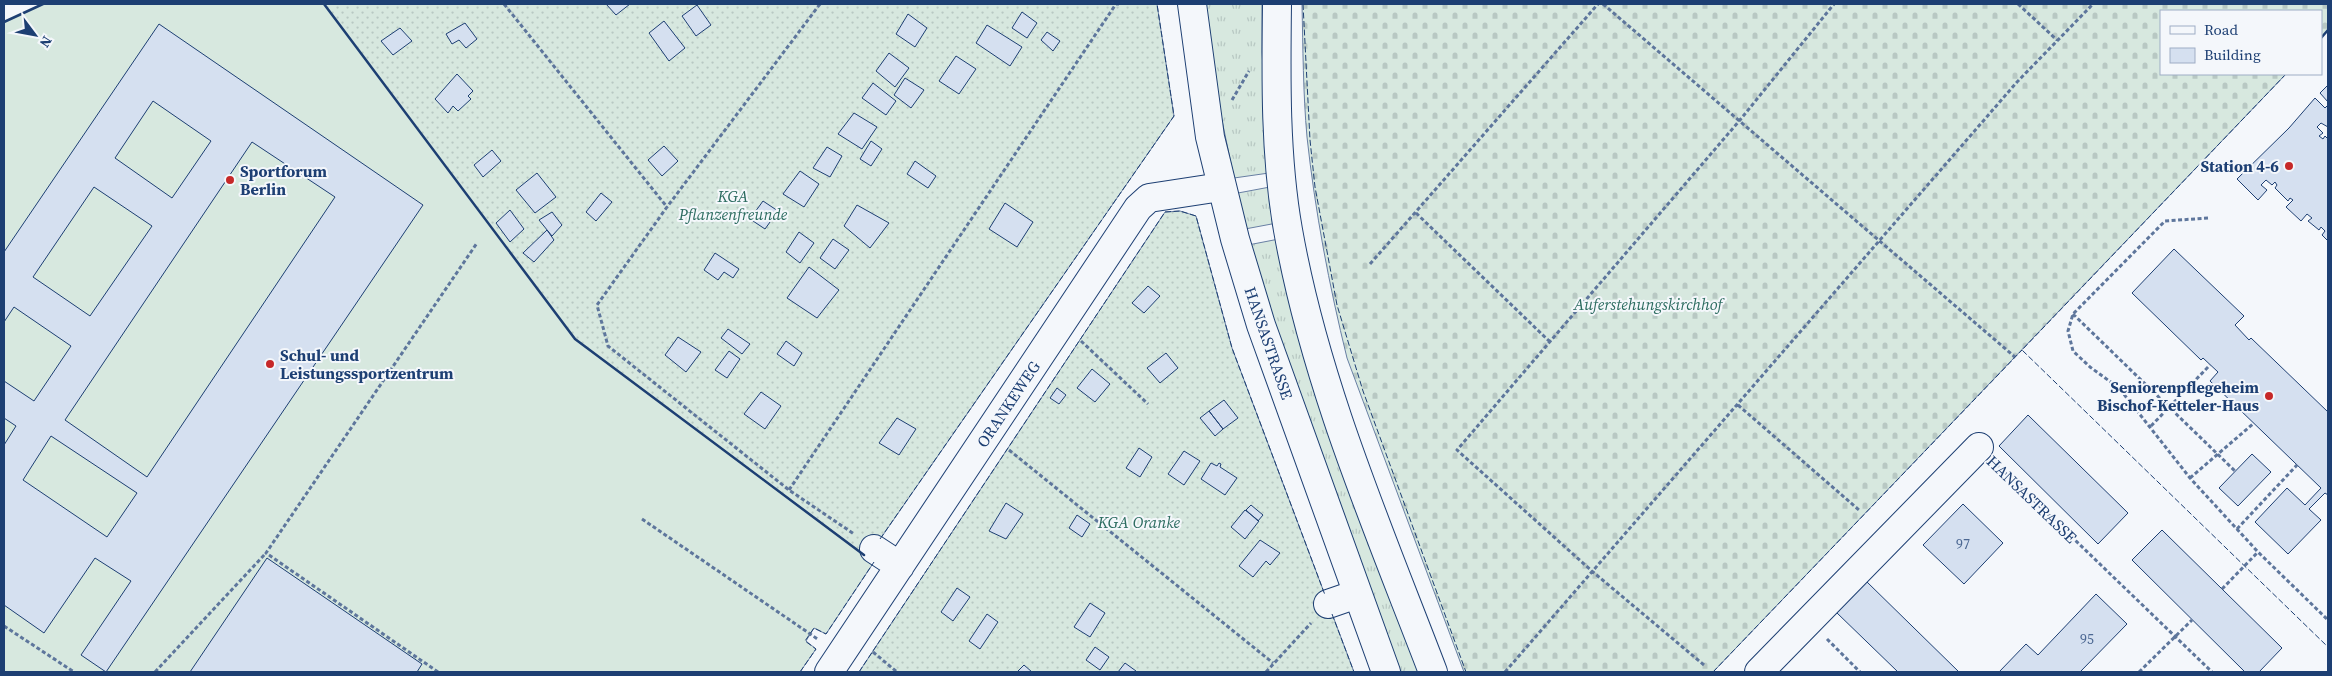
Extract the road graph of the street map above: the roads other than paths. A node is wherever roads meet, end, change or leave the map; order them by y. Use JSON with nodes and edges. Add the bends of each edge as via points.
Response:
{"nodes":[{"id":1,"x":1192,"y":4,"type":"edge"},
{"id":2,"x":1277,"y":4,"type":"edge"},
{"id":3,"x":1221,"y":187,"type":"junction"},
{"id":4,"x":1979,"y":448,"type":"road end"},
{"id":5,"x":874,"y":548,"type":"road end"},
{"id":6,"x":900,"y":566,"type":"junction"},
{"id":7,"x":1357,"y":594,"type":"junction"},
{"id":8,"x":1328,"y":604,"type":"road end"},
{"id":9,"x":829,"y":672,"type":"edge"},
{"id":10,"x":1386,"y":672,"type":"edge"},
{"id":11,"x":1433,"y":672,"type":"edge"},
{"id":12,"x":1759,"y":672,"type":"edge"}],
"edges":[{"from":1,"to":3,"type":"main road","name":"HANSASTRASSE","via":[[1210,136]]},
{"from":2,"to":11,"type":"main road","via":[[1278,128],[1282,177],[1301,294],[1324,377]]},
{"from":3,"to":6,"type":"main road","name":"ORANKEWEG","via":[[1149,198],[1138,208]]},
{"from":3,"to":7,"type":"main road","name":"HANSASTRASSE","via":[[1261,324]]},
{"from":4,"to":12,"type":"main road","name":"HANSASTRASSE"},
{"from":5,"to":6,"type":"main road"},
{"from":6,"to":9,"type":"main road","name":"ORANKEWEG"},
{"from":7,"to":8,"type":"main road"},
{"from":7,"to":10,"type":"main road","name":"HANSASTRASSE"}]}
